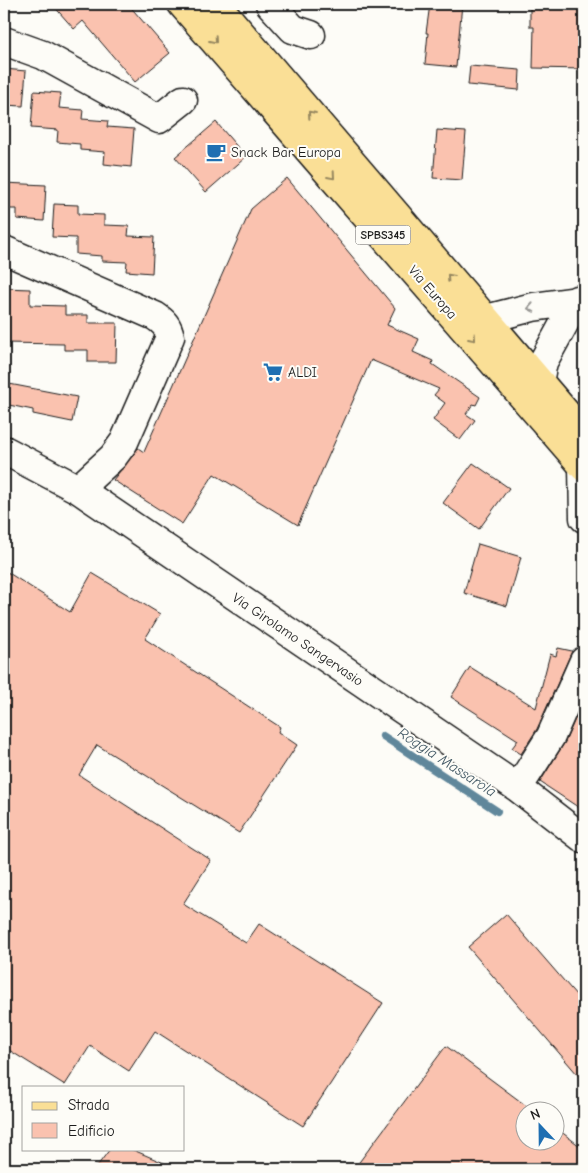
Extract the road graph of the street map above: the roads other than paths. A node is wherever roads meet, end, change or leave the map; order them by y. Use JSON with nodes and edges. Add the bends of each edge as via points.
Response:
{"nodes":[{"id":1,"x":182,"y":4,"type":"edge"},
{"id":2,"x":216,"y":4,"type":"edge"},
{"id":3,"x":270,"y":4,"type":"edge"},
{"id":4,"x":311,"y":35,"type":"dead end"},
{"id":5,"x":4,"y":41,"type":"edge"},
{"id":6,"x":183,"y":100,"type":"dead end"},
{"id":7,"x":4,"y":250,"type":"edge"},
{"id":8,"x":581,"y":300,"type":"edge"},
{"id":9,"x":486,"y":319,"type":"junction"},
{"id":10,"x":539,"y":382,"type":"junction"},
{"id":11,"x":584,"y":434,"type":"edge"},
{"id":12,"x":6,"y":455,"type":"edge"},
{"id":13,"x":584,"y":466,"type":"edge"},
{"id":14,"x":78,"y":489,"type":"junction"},
{"id":15,"x":584,"y":518,"type":"edge"},
{"id":16,"x":584,"y":661,"type":"edge"},
{"id":17,"x":518,"y":788,"type":"junction"},
{"id":18,"x":584,"y":839,"type":"edge"}],
"edges":[{"from":1,"to":13,"type":"main road","name":"Via Europa","number":"SPBS345","one_way":true},
{"from":9,"to":2,"type":"main road","name":"Via Europa","number":"SPBS345","one_way":true},
{"from":3,"to":4,"type":"street","via":[[293,30]]},
{"from":5,"to":6,"type":"street","via":[[43,55],[159,119]]},
{"from":7,"to":14,"type":"street","via":[[155,316],[168,328],[170,337],[124,442]]},
{"from":8,"to":9,"type":"street","one_way":true,"via":[[533,307]]},
{"from":8,"to":10,"type":"street","via":[[543,362]]},
{"from":9,"to":10,"type":"main road","name":"Via Europa","number":"SPBS345"},
{"from":10,"to":11,"type":"main road","name":"Via Europa","number":"SPBS345"},
{"from":12,"to":14,"type":"street","name":"Via Girolamo Sangervasio"},
{"from":13,"to":15,"type":"street"},
{"from":14,"to":17,"type":"street","name":"Via Girolamo Sangervasio"},
{"from":16,"to":17,"type":"street","via":[[551,736]]},
{"from":17,"to":18,"type":"street","name":"Via Girolamo Sangervasio"}]}
